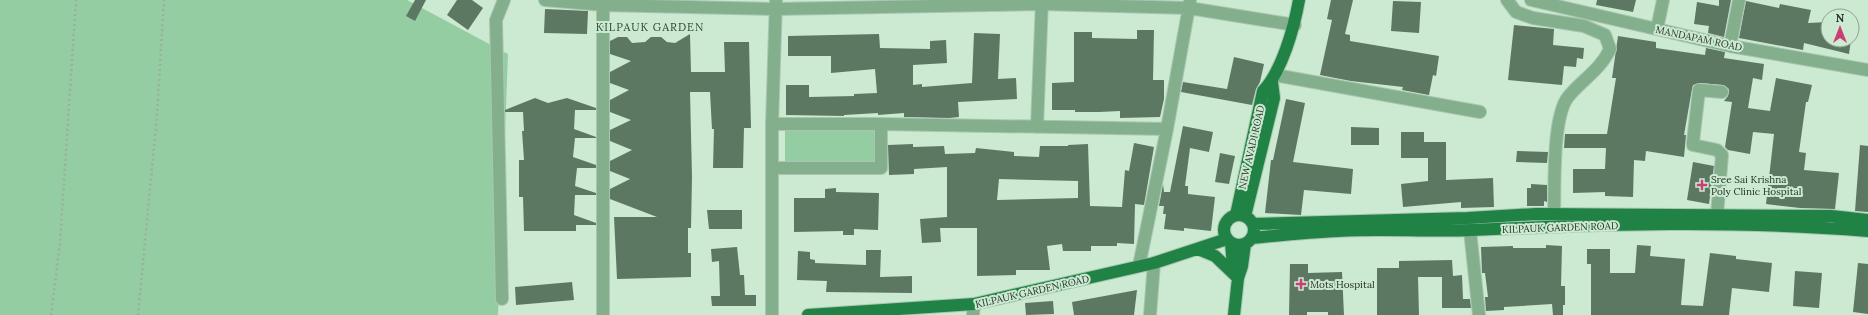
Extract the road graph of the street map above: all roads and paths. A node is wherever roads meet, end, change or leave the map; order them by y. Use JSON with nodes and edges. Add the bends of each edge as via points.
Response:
{"nodes":[{"id":1,"x":76,"y":0,"type":"edge"},
{"id":2,"x":164,"y":0,"type":"edge"},
{"id":3,"x":504,"y":0,"type":"edge"},
{"id":4,"x":545,"y":0,"type":"edge"},
{"id":5,"x":1299,"y":0,"type":"edge"},
{"id":6,"x":1507,"y":0,"type":"edge"},
{"id":7,"x":1663,"y":0,"type":"edge"},
{"id":8,"x":1739,"y":0,"type":"edge"},
{"id":9,"x":1538,"y":1,"type":"edge"},
{"id":10,"x":1042,"y":2,"type":"edge"},
{"id":11,"x":776,"y":4,"type":"edge"},
{"id":12,"x":1189,"y":4,"type":"edge"},
{"id":13,"x":603,"y":5,"type":"junction"},
{"id":14,"x":1294,"y":26,"type":"junction"},
{"id":15,"x":1657,"y":29,"type":"junction"},
{"id":16,"x":1730,"y":46,"type":"junction"},
{"id":17,"x":1868,"y":70,"type":"edge"},
{"id":18,"x":1273,"y":79,"type":"junction"},
{"id":19,"x":1722,"y":92,"type":"dead end"},
{"id":20,"x":1480,"y":112,"type":"dead end"},
{"id":21,"x":772,"y":124,"type":"junction"},
{"id":22,"x":881,"y":124,"type":"junction"},
{"id":23,"x":1037,"y":127,"type":"junction"},
{"id":24,"x":1167,"y":129,"type":"junction"},
{"id":25,"x":772,"y":168,"type":"junction"},
{"id":26,"x":1554,"y":214,"type":"junction"},
{"id":27,"x":1717,"y":215,"type":"junction"},
{"id":28,"x":1245,"y":218,"type":"junction"},
{"id":29,"x":1868,"y":220,"type":"edge"},
{"id":30,"x":1469,"y":224,"type":"junction"},
{"id":31,"x":1868,"y":231,"type":"edge"},
{"id":32,"x":1229,"y":241,"type":"junction"},
{"id":33,"x":1248,"y":241,"type":"junction"},
{"id":34,"x":1198,"y":249,"type":"junction"},
{"id":35,"x":1154,"y":263,"type":"junction"},
{"id":36,"x":1139,"y":266,"type":"junction"},
{"id":37,"x":1238,"y":278,"type":"junction"},
{"id":38,"x":502,"y":299,"type":"dead end"},
{"id":39,"x":974,"y":310,"type":"edge"},
{"id":40,"x":1237,"y":313,"type":"edge"},
{"id":41,"x":51,"y":315,"type":"edge"},
{"id":42,"x":138,"y":315,"type":"edge"},
{"id":43,"x":603,"y":315,"type":"edge"},
{"id":44,"x":772,"y":315,"type":"edge"},
{"id":45,"x":808,"y":315,"type":"edge"},
{"id":46,"x":1150,"y":315,"type":"edge"},
{"id":47,"x":1479,"y":315,"type":"edge"}],
"edges":[{"from":1,"to":41,"type":"path","via":[[60,242]]},
{"from":2,"to":42,"type":"path","via":[[157,115]]},
{"from":3,"to":38,"type":"street","via":[[496,20]]},
{"from":4,"to":13,"type":"street"},
{"from":5,"to":14,"type":"main road","name":"NEW AVADI ROAD"},
{"from":6,"to":26,"type":"street","via":[[1516,12],[1533,18],[1584,26],[1605,35],[1610,49],[1604,61],[1567,98],[1561,115],[1556,148]]},
{"from":7,"to":15,"type":"street"},
{"from":8,"to":16,"type":"street"},
{"from":9,"to":15,"type":"street","name":"MANDAPAM ROAD"},
{"from":10,"to":11,"type":"street"},
{"from":10,"to":12,"type":"street"},
{"from":10,"to":23,"type":"street"},
{"from":11,"to":13,"type":"street"},
{"from":11,"to":21,"type":"street"},
{"from":12,"to":14,"type":"street"},
{"from":12,"to":24,"type":"street"},
{"from":13,"to":43,"type":"street"},
{"from":14,"to":18,"type":"main road","name":"NEW AVADI ROAD"},
{"from":15,"to":16,"type":"street","name":"MANDAPAM ROAD"},
{"from":16,"to":17,"type":"street","name":"MANDAPAM ROAD"},
{"from":18,"to":20,"type":"street"},
{"from":18,"to":28,"type":"main road","name":"NEW AVADI ROAD","via":[[1263,92]]},
{"from":19,"to":27,"type":"street","via":[[1699,90],[1693,142],[1693,145],[1717,150],[1722,155]]},
{"from":21,"to":22,"type":"street"},
{"from":21,"to":25,"type":"street"},
{"from":22,"to":23,"type":"street"},
{"from":22,"to":25,"type":"street","via":[[881,168]]},
{"from":23,"to":24,"type":"street"},
{"from":24,"to":36,"type":"street"},
{"from":25,"to":44,"type":"street"},
{"from":26,"to":27,"type":"main road","name":"KILPAUK GARDEN ROAD"},
{"from":26,"to":30,"type":"main road","name":"KILPAUK GARDEN ROAD"},
{"from":27,"to":29,"type":"main road","name":"KILPAUK GARDEN ROAD","via":[[1831,216]]},
{"from":28,"to":30,"type":"main road","name":"KILPAUK GARDEN ROAD"},
{"from":28,"to":32,"type":"main road","via":[[1227,221],[1224,225]]},
{"from":28,"to":33,"type":"main road","via":[[1254,233]]},
{"from":30,"to":31,"type":"main road","name":"KILPAUK GARDEN ROAD","via":[[1674,224]]},
{"from":30,"to":33,"type":"main road","name":"KILPAUK GARDEN ROAD","via":[[1339,230]]},
{"from":30,"to":47,"type":"street"},
{"from":32,"to":33,"type":"main road","name":"KILPAUK GARDEN ROAD","via":[[1235,245]]},
{"from":32,"to":34,"type":"main road","name":"KILPAUK GARDEN ROAD"},
{"from":32,"to":37,"type":"main road","via":[[1233,266]]},
{"from":33,"to":37,"type":"main road"},
{"from":34,"to":35,"type":"main road","name":"KILPAUK GARDEN ROAD"},
{"from":34,"to":37,"type":"main road","via":[[1215,256]]},
{"from":35,"to":36,"type":"main road","name":"KILPAUK GARDEN ROAD"},
{"from":35,"to":46,"type":"street"},
{"from":36,"to":39,"type":"main road","name":"KILPAUK GARDEN ROAD"},
{"from":37,"to":40,"type":"main road"},
{"from":39,"to":45,"type":"main road","name":"KILPAUK GARDEN ROAD"}]}
